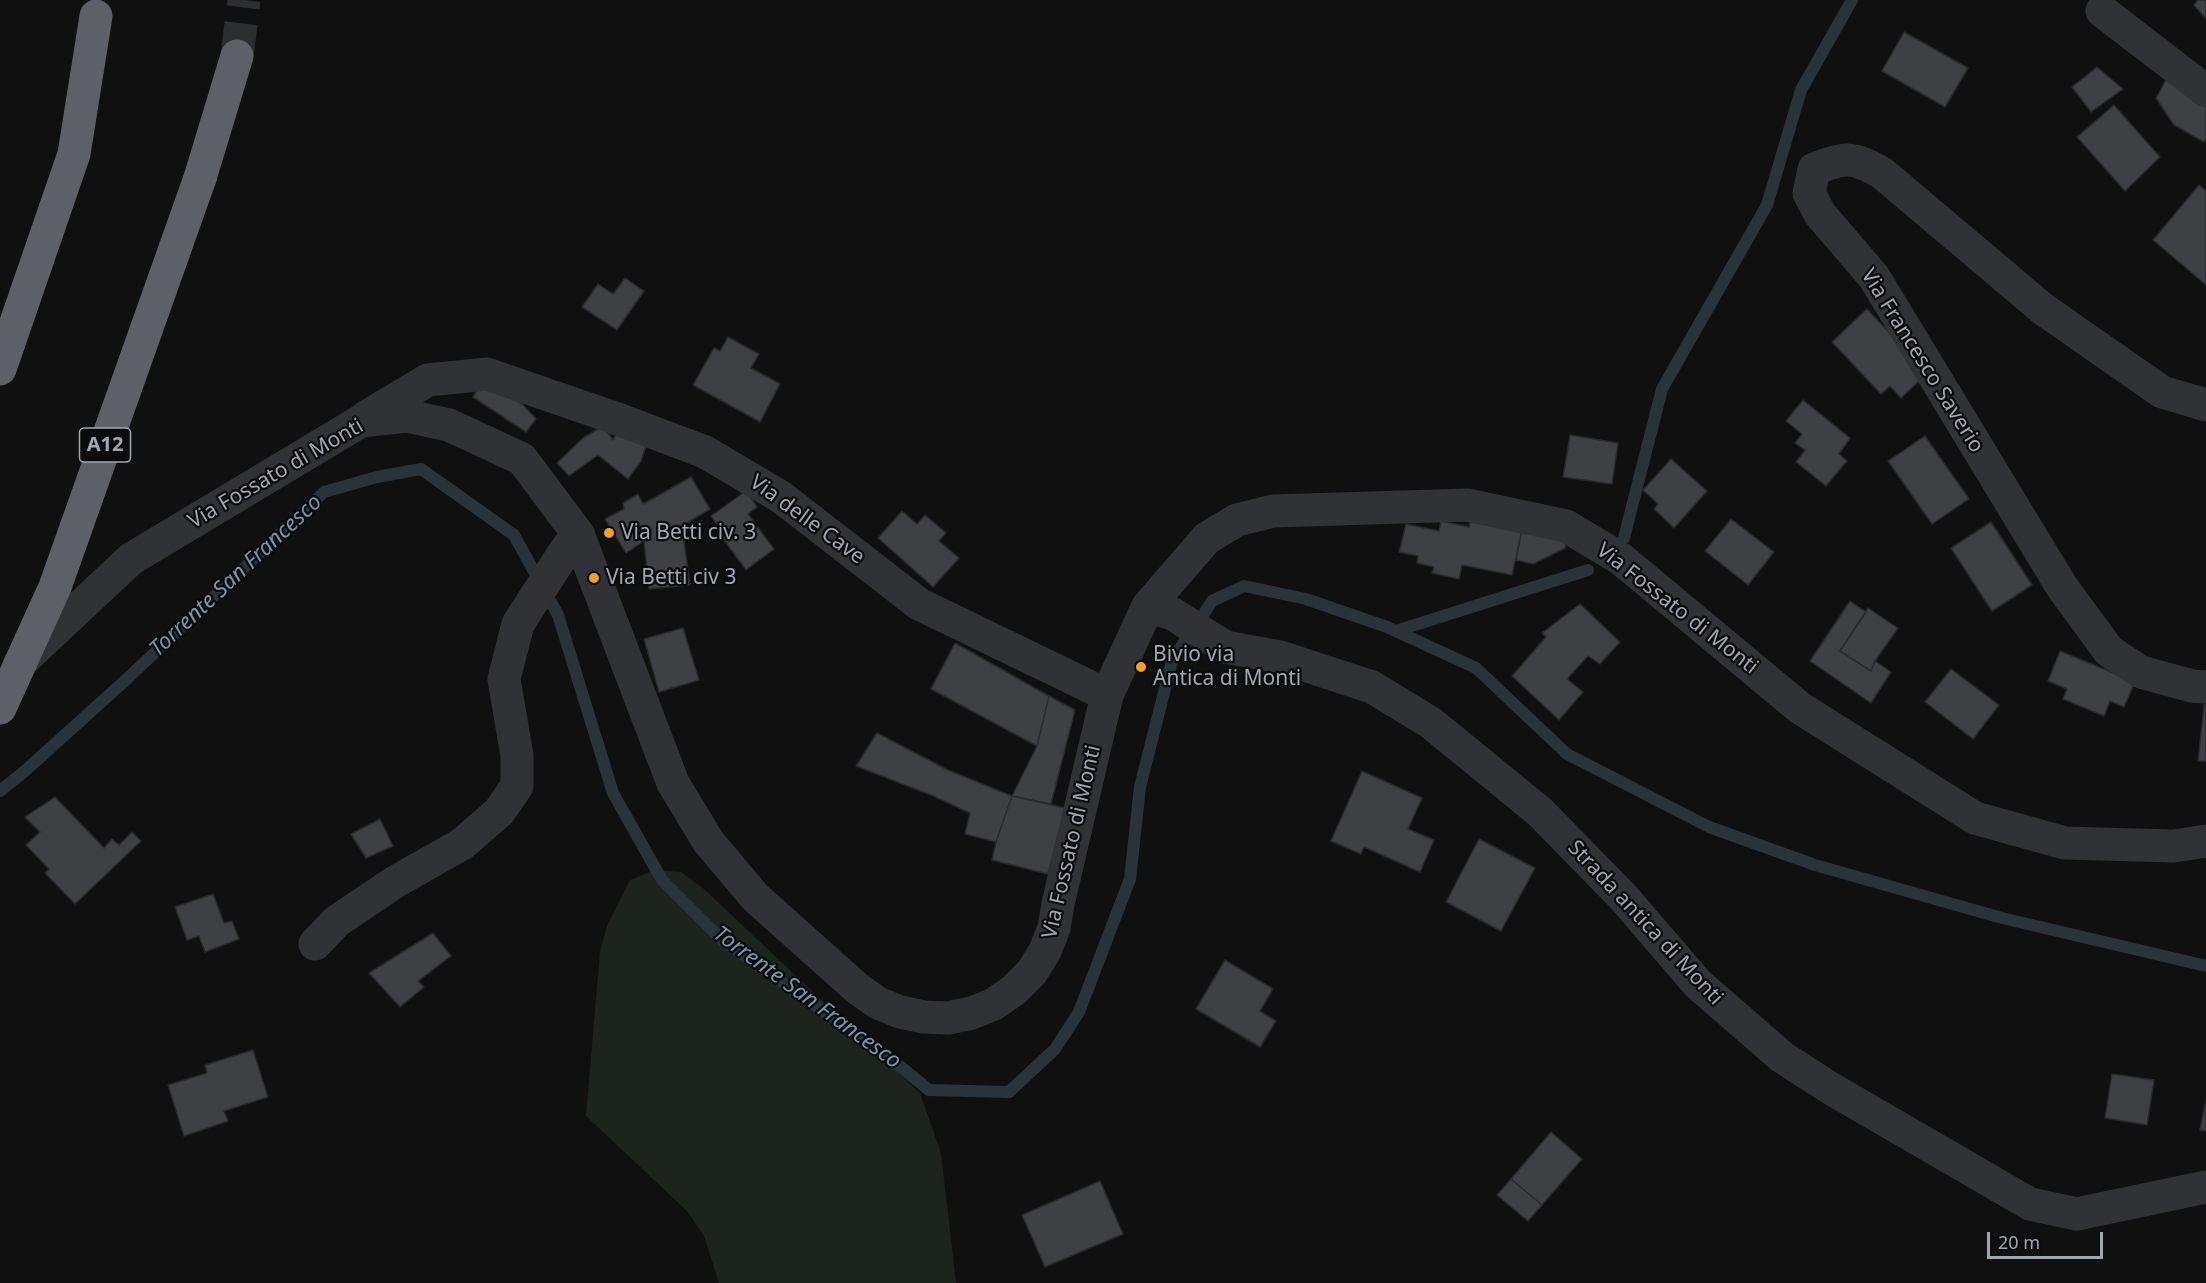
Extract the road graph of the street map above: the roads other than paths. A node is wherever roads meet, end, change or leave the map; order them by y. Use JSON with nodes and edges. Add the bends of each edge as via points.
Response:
{"nodes":[{"id":1,"x":2102,"y":11,"type":"dead end"},
{"id":2,"x":96,"y":16,"type":"dead end"},
{"id":3,"x":237,"y":56,"type":"tunnel mouth"},
{"id":4,"x":2206,"y":91,"type":"edge"},
{"id":5,"x":0,"y":369,"type":"edge"},
{"id":6,"x":2206,"y":405,"type":"edge"},
{"id":7,"x":361,"y":420,"type":"junction"},
{"id":8,"x":571,"y":542,"type":"junction"},
{"id":9,"x":1161,"y":610,"type":"junction"},
{"id":10,"x":0,"y":681,"type":"edge"},
{"id":11,"x":2206,"y":687,"type":"edge"},
{"id":12,"x":1107,"y":695,"type":"junction"},
{"id":13,"x":0,"y":708,"type":"edge"},
{"id":14,"x":2206,"y":841,"type":"edge"},
{"id":15,"x":315,"y":944,"type":"dead end"},
{"id":16,"x":2206,"y":1187,"type":"edge"}],
"edges":[{"from":1,"to":4,"type":"street"},
{"from":2,"to":5,"type":"highway","via":[[74,154]]},
{"from":3,"to":13,"type":"highway","number":"A12","bridge":true,"via":[[200,178],[55,587]]},
{"from":6,"to":11,"type":"street","name":"Via Francesco Saverio","via":[[2162,392],[2043,309],[1882,173],[1860,161],[1837,160],[1814,169],[1809,193],[1820,214],[1874,277],[2062,587],[2109,651],[2141,672]]},
{"from":7,"to":8,"type":"street","name":"Via Fossato di Monti","via":[[408,417],[449,425],[522,459]]},
{"from":7,"to":10,"type":"street","name":"Via Fossato di Monti","via":[[131,559]]},
{"from":7,"to":12,"type":"street","name":"Via delle Cave","via":[[428,380],[487,374],[615,418],[705,452],[781,496],[919,604]]},
{"from":8,"to":12,"type":"street","name":"Via Fossato di Monti","via":[[673,783],[708,841],[755,897],[858,989],[900,1012],[948,1018],[994,1004],[1032,972],[1046,951]]},
{"from":8,"to":15,"type":"street","via":[[518,624],[504,679],[517,756],[517,786],[499,812],[462,844],[337,921]]},
{"from":9,"to":12,"type":"street","name":"Via Fossato di Monti"},
{"from":9,"to":14,"type":"street","name":"Via Fossato di Monti","via":[[1207,538],[1237,519],[1273,511],[1467,505],[1566,526],[1621,560],[1800,708],[1975,818],[2065,843],[2173,846]]},
{"from":9,"to":16,"type":"street","name":"Strada antica di Monti","via":[[1225,647],[1280,657],[1372,687],[1431,723],[1540,812],[1698,984],[1782,1057],[2030,1204],[2077,1214]]}]}
